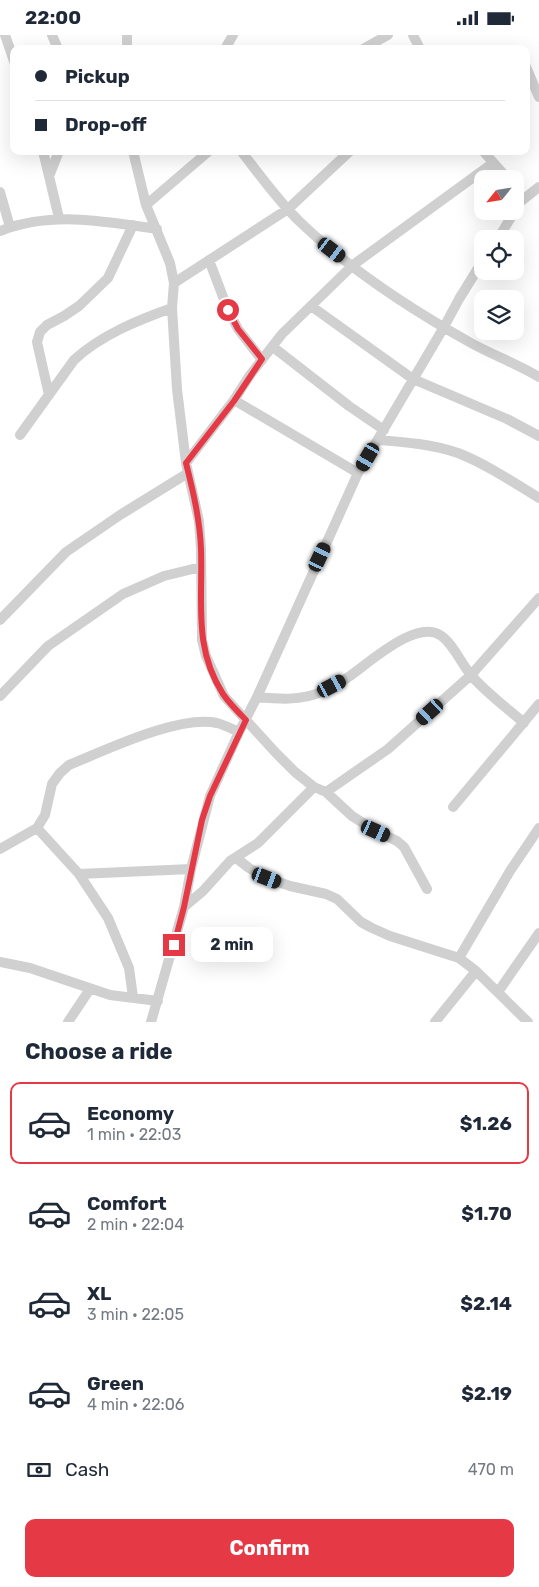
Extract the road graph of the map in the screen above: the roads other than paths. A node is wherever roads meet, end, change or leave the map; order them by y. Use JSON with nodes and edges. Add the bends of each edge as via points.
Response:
{"nodes":[{"id":1,"x":5,"y":35,"type":"edge"},
{"id":2,"x":388,"y":35,"type":"edge"},
{"id":3,"x":370,"y":45,"type":"edge"},
{"id":4,"x":10,"y":49,"type":"edge"},
{"id":5,"x":530,"y":76,"type":"edge"},
{"id":6,"x":539,"y":97,"type":"edge"},
{"id":7,"x":44,"y":155,"type":"edge"},
{"id":8,"x":57,"y":155,"type":"edge"},
{"id":9,"x":135,"y":155,"type":"edge"},
{"id":10,"x":204,"y":155,"type":"edge"},
{"id":11,"x":244,"y":155,"type":"edge"},
{"id":12,"x":346,"y":155,"type":"edge"},
{"id":13,"x":486,"y":155,"type":"edge"},
{"id":14,"x":493,"y":163,"type":"junction"},
{"id":15,"x":500,"y":170,"type":"edge"},
{"id":16,"x":50,"y":174,"type":"junction"},
{"id":17,"x":539,"y":187,"type":"edge"},
{"id":18,"x":0,"y":192,"type":"edge"},
{"id":19,"x":524,"y":199,"type":"edge"},
{"id":20,"x":146,"y":205,"type":"junction"},
{"id":21,"x":288,"y":209,"type":"junction"},
{"id":22,"x":59,"y":218,"type":"junction"},
{"id":23,"x":134,"y":225,"type":"junction"},
{"id":24,"x":5,"y":229,"type":"edge"},
{"id":25,"x":157,"y":229,"type":"junction"},
{"id":26,"x":209,"y":260,"type":"junction"},
{"id":27,"x":353,"y":265,"type":"junction"},
{"id":28,"x":474,"y":276,"type":"edge"},
{"id":29,"x":174,"y":283,"type":"junction"},
{"id":30,"x":312,"y":306,"type":"junction"},
{"id":31,"x":172,"y":308,"type":"junction"},
{"id":32,"x":444,"y":327,"type":"junction"},
{"id":33,"x":273,"y":347,"type":"junction"},
{"id":34,"x":262,"y":359,"type":"junction"},
{"id":35,"x":539,"y":377,"type":"edge"},
{"id":36,"x":413,"y":379,"type":"junction"},
{"id":37,"x":50,"y":395,"type":"junction"},
{"id":38,"x":234,"y":401,"type":"junction"},
{"id":39,"x":384,"y":430,"type":"junction"},
{"id":40,"x":20,"y":435,"type":"dead end"},
{"id":41,"x":539,"y":436,"type":"edge"},
{"id":42,"x":378,"y":440,"type":"junction"},
{"id":43,"x":187,"y":468,"type":"junction"},
{"id":44,"x":358,"y":473,"type":"junction"},
{"id":45,"x":539,"y":498,"type":"edge"},
{"id":46,"x":201,"y":567,"type":"junction"},
{"id":47,"x":539,"y":599,"type":"edge"},
{"id":48,"x":0,"y":620,"type":"edge"},
{"id":49,"x":471,"y":675,"type":"junction"},
{"id":50,"x":0,"y":696,"type":"edge"},
{"id":51,"x":257,"y":697,"type":"junction"},
{"id":52,"x":539,"y":704,"type":"edge"},
{"id":53,"x":246,"y":720,"type":"junction"},
{"id":54,"x":524,"y":723,"type":"junction"},
{"id":55,"x":239,"y":732,"type":"junction"},
{"id":56,"x":314,"y":787,"type":"junction"},
{"id":57,"x":326,"y":791,"type":"junction"},
{"id":58,"x":453,"y":807,"type":"dead end"},
{"id":59,"x":37,"y":828,"type":"junction"},
{"id":60,"x":538,"y":830,"type":"edge"},
{"id":61,"x":0,"y":849,"type":"edge"},
{"id":62,"x":236,"y":858,"type":"junction"},
{"id":63,"x":191,"y":869,"type":"junction"},
{"id":64,"x":79,"y":874,"type":"junction"},
{"id":65,"x":427,"y":889,"type":"dead end"},
{"id":66,"x":184,"y":907,"type":"junction"},
{"id":67,"x":539,"y":933,"type":"edge"},
{"id":68,"x":459,"y":958,"type":"junction"},
{"id":69,"x":0,"y":962,"type":"edge"},
{"id":70,"x":476,"y":971,"type":"junction"},
{"id":71,"x":90,"y":989,"type":"junction"},
{"id":72,"x":498,"y":992,"type":"junction"},
{"id":73,"x":133,"y":997,"type":"junction"},
{"id":74,"x":158,"y":1001,"type":"junction"},
{"id":75,"x":68,"y":1022,"type":"edge"},
{"id":76,"x":151,"y":1022,"type":"edge"},
{"id":77,"x":435,"y":1022,"type":"edge"},
{"id":78,"x":528,"y":1022,"type":"edge"}],
"edges":[{"from":1,"to":4,"type":"street"},
{"from":2,"to":3,"type":"street"},
{"from":5,"to":6,"type":"street"},
{"from":7,"to":16,"type":"street"},
{"from":8,"to":16,"type":"street"},
{"from":9,"to":20,"type":"street"},
{"from":10,"to":20,"type":"street"},
{"from":11,"to":21,"type":"street"},
{"from":12,"to":21,"type":"street"},
{"from":13,"to":14,"type":"street"},
{"from":14,"to":15,"type":"street"},
{"from":14,"to":27,"type":"street"},
{"from":16,"to":22,"type":"street"},
{"from":17,"to":19,"type":"street"},
{"from":18,"to":24,"type":"street"},
{"from":20,"to":25,"type":"street"},
{"from":21,"to":26,"type":"street"},
{"from":21,"to":27,"type":"street"},
{"from":22,"to":23,"type":"street"},
{"from":22,"to":24,"type":"street"},
{"from":23,"to":25,"type":"street"},
{"from":23,"to":37,"type":"street","via":[[103,285],[40,332],[37,342]]},
{"from":25,"to":29,"type":"street"},
{"from":26,"to":29,"type":"street"},
{"from":26,"to":34,"type":"street","via":[[231,316]]},
{"from":27,"to":30,"type":"street"},
{"from":27,"to":32,"type":"street"},
{"from":28,"to":32,"type":"street"},
{"from":29,"to":31,"type":"street"},
{"from":30,"to":33,"type":"street"},
{"from":30,"to":36,"type":"street"},
{"from":31,"to":37,"type":"street","via":[[134,322],[92,345],[74,360]]},
{"from":31,"to":43,"type":"street","via":[[177,389]]},
{"from":32,"to":35,"type":"street"},
{"from":32,"to":36,"type":"street"},
{"from":33,"to":34,"type":"street"},
{"from":33,"to":39,"type":"street"},
{"from":34,"to":38,"type":"street"},
{"from":36,"to":39,"type":"street"},
{"from":36,"to":41,"type":"street","via":[[499,415]]},
{"from":37,"to":40,"type":"street"},
{"from":38,"to":43,"type":"street"},
{"from":38,"to":44,"type":"street"},
{"from":39,"to":42,"type":"street"},
{"from":42,"to":44,"type":"street"},
{"from":42,"to":45,"type":"street","via":[[421,444],[458,453]]},
{"from":43,"to":46,"type":"street","via":[[199,521]]},
{"from":43,"to":48,"type":"street","via":[[66,552]]},
{"from":44,"to":51,"type":"street"},
{"from":46,"to":50,"type":"street","via":[[164,577],[123,594],[48,646]]},
{"from":46,"to":53,"type":"street","via":[[202,640],[206,656],[224,696]]},
{"from":47,"to":49,"type":"street"},
{"from":49,"to":51,"type":"street","via":[[446,639],[426,632],[393,644],[344,680],[319,693],[298,698]]},
{"from":49,"to":54,"type":"street"},
{"from":49,"to":57,"type":"street","via":[[388,749]]},
{"from":51,"to":53,"type":"street"},
{"from":52,"to":54,"type":"street"},
{"from":53,"to":55,"type":"street"},
{"from":53,"to":56,"type":"street"},
{"from":54,"to":58,"type":"street"},
{"from":55,"to":59,"type":"street","via":[[208,722],[173,726],[69,765],[52,784],[45,815]]},
{"from":55,"to":63,"type":"street","via":[[210,796]]},
{"from":56,"to":57,"type":"street"},
{"from":56,"to":62,"type":"street","via":[[258,843]]},
{"from":57,"to":65,"type":"street","via":[[367,826],[404,847]]},
{"from":59,"to":61,"type":"street"},
{"from":59,"to":64,"type":"street"},
{"from":60,"to":68,"type":"street"},
{"from":62,"to":66,"type":"street"},
{"from":62,"to":68,"type":"street","via":[[267,878],[338,899],[361,922],[372,928]]},
{"from":63,"to":64,"type":"street"},
{"from":63,"to":66,"type":"street"},
{"from":64,"to":73,"type":"street","via":[[114,931],[129,968]]},
{"from":66,"to":74,"type":"street"},
{"from":67,"to":72,"type":"street"},
{"from":68,"to":70,"type":"street"},
{"from":69,"to":71,"type":"street"},
{"from":70,"to":72,"type":"street"},
{"from":70,"to":77,"type":"street"},
{"from":71,"to":73,"type":"street"},
{"from":71,"to":75,"type":"street"},
{"from":72,"to":78,"type":"street"},
{"from":73,"to":74,"type":"street"},
{"from":74,"to":76,"type":"street"}]}
